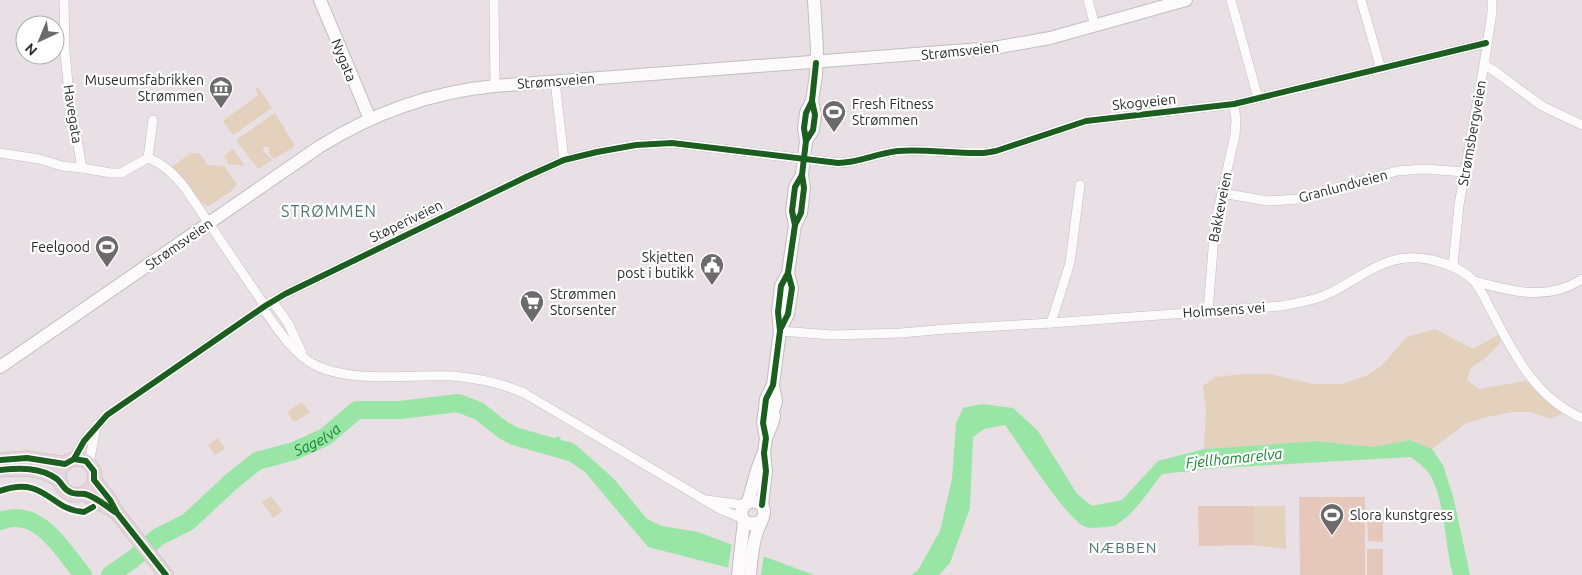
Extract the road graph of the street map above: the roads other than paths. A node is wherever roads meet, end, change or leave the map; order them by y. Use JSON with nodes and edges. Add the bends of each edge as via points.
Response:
{"nodes":[{"id":1,"x":64,"y":0,"type":"edge"},
{"id":2,"x":320,"y":0,"type":"edge"},
{"id":3,"x":494,"y":0,"type":"edge"},
{"id":4,"x":814,"y":0,"type":"edge"},
{"id":5,"x":1088,"y":0,"type":"edge"},
{"id":6,"x":1186,"y":0,"type":"edge"},
{"id":7,"x":1231,"y":0,"type":"edge"},
{"id":8,"x":1361,"y":0,"type":"edge"},
{"id":9,"x":1492,"y":0,"type":"edge"},
{"id":10,"x":1095,"y":26,"type":"junction"},
{"id":11,"x":1486,"y":43,"type":"junction"},
{"id":12,"x":816,"y":62,"type":"junction"},
{"id":13,"x":1484,"y":65,"type":"junction"},
{"id":14,"x":1382,"y":69,"type":"junction"},
{"id":15,"x":555,"y":82,"type":"junction"},
{"id":16,"x":495,"y":86,"type":"junction"},
{"id":17,"x":1258,"y":98,"type":"junction"},
{"id":18,"x":1234,"y":104,"type":"junction"},
{"id":19,"x":370,"y":119,"type":"junction"},
{"id":20,"x":154,"y":120,"type":"dead end"},
{"id":21,"x":1582,"y":125,"type":"edge"},
{"id":22,"x":0,"y":153,"type":"edge"},
{"id":23,"x":148,"y":158,"type":"junction"},
{"id":24,"x":804,"y":158,"type":"junction"},
{"id":25,"x":564,"y":160,"type":"junction"},
{"id":26,"x":82,"y":168,"type":"junction"},
{"id":27,"x":1465,"y":172,"type":"junction"},
{"id":28,"x":1080,"y":185,"type":"dead end"},
{"id":29,"x":1222,"y":194,"type":"junction"},
{"id":30,"x":209,"y":223,"type":"junction"},
{"id":31,"x":1453,"y":266,"type":"junction"},
{"id":32,"x":1582,"y":279,"type":"edge"},
{"id":33,"x":1474,"y":281,"type":"junction"},
{"id":34,"x":267,"y":305,"type":"junction"},
{"id":35,"x":1208,"y":311,"type":"junction"},
{"id":36,"x":1051,"y":323,"type":"junction"},
{"id":37,"x":780,"y":329,"type":"junction"},
{"id":38,"x":0,"y":367,"type":"edge"},
{"id":39,"x":1582,"y":418,"type":"edge"},
{"id":40,"x":96,"y":428,"type":"junction"},
{"id":41,"x":764,"y":453,"type":"junction"},
{"id":42,"x":0,"y":460,"type":"edge"},
{"id":43,"x":69,"y":462,"type":"junction"},
{"id":44,"x":89,"y":463,"type":"junction"},
{"id":45,"x":0,"y":470,"type":"edge"},
{"id":46,"x":94,"y":480,"type":"junction"},
{"id":47,"x":60,"y":481,"type":"junction"},
{"id":48,"x":83,"y":493,"type":"junction"},
{"id":49,"x":762,"y":505,"type":"junction"},
{"id":50,"x":744,"y":512,"type":"junction"},
{"id":51,"x":121,"y":518,"type":"junction"},
{"id":52,"x":760,"y":522,"type":"junction"},
{"id":53,"x":748,"y":541,"type":"junction"},
{"id":54,"x":165,"y":573,"type":"edge"},
{"id":55,"x":742,"y":574,"type":"edge"}],
"edges":[{"from":1,"to":26,"type":"street","name":"Havegata","via":[[69,94]]},
{"from":2,"to":19,"type":"main road","name":"Nygata"},
{"from":3,"to":16,"type":"street"},
{"from":4,"to":12,"type":"main road"},
{"from":5,"to":10,"type":"street"},
{"from":6,"to":10,"type":"main road","name":"Strømsveien"},
{"from":7,"to":17,"type":"street"},
{"from":8,"to":14,"type":"street"},
{"from":9,"to":11,"type":"street","name":"Strømsbergveien"},
{"from":10,"to":12,"type":"main road","name":"Strømsveien","via":[[1034,42],[987,49]]},
{"from":11,"to":13,"type":"street","name":"Strømsbergveien"},
{"from":11,"to":14,"type":"street","name":"Skogveien"},
{"from":12,"to":15,"type":"main road","name":"Strømsveien"},
{"from":12,"to":24,"type":"main road","via":[[812,101],[804,128]]},
{"from":13,"to":21,"type":"street","via":[[1542,106]]},
{"from":13,"to":27,"type":"street","name":"Strømsbergveien"},
{"from":14,"to":17,"type":"street","name":"Skogveien"},
{"from":15,"to":16,"type":"main road","name":"Strømsveien"},
{"from":15,"to":25,"type":"street"},
{"from":16,"to":19,"type":"main road","name":"Strømsveien","via":[[424,98]]},
{"from":17,"to":18,"type":"street","name":"Skogveien"},
{"from":18,"to":24,"type":"street","name":"Skogveien","via":[[1086,121],[984,153],[899,151],[846,163]]},
{"from":18,"to":29,"type":"street","name":"Bakkeveien","via":[[1235,134]]},
{"from":19,"to":30,"type":"main road","name":"Strømsveien","via":[[319,147]]},
{"from":20,"to":23,"type":"street"},
{"from":22,"to":26,"type":"street"},
{"from":23,"to":26,"type":"street","via":[[121,173]]},
{"from":23,"to":30,"type":"street","via":[[176,176]]},
{"from":24,"to":25,"type":"street","name":"Støperiveien","via":[[672,143],[619,148]]},
{"from":24,"to":37,"type":"main road","via":[[792,211],[795,225],[788,273],[792,288],[788,314]]},
{"from":25,"to":34,"type":"street","name":"Støperiveien"},
{"from":27,"to":29,"type":"street","name":"Granlundveien","via":[[1397,171],[1298,199],[1268,201]]},
{"from":27,"to":31,"type":"street","name":"Strømsbergveien"},
{"from":28,"to":36,"type":"street","via":[[1070,263]]},
{"from":29,"to":35,"type":"street","name":"Bakkeveien","via":[[1215,224]]},
{"from":30,"to":34,"type":"street"},
{"from":30,"to":38,"type":"main road","name":"Strømsveien"},
{"from":31,"to":33,"type":"street","name":"Holmsens vei"},
{"from":31,"to":35,"type":"street","name":"Holmsens vei","via":[[1422,258],[1397,259],[1312,300],[1281,306]]},
{"from":32,"to":33,"type":"street","via":[[1554,292],[1535,294],[1513,292]]},
{"from":33,"to":39,"type":"street","name":"Holmsens vei","via":[[1534,382],[1550,400]]},
{"from":34,"to":40,"type":"street","name":"Støperiveien","via":[[125,402]]},
{"from":34,"to":50,"type":"street","via":[[288,323],[303,355],[318,366],[353,374],[454,376],[508,386],[706,500]]},
{"from":35,"to":36,"type":"street","name":"Holmsens vei"},
{"from":36,"to":37,"type":"street","name":"Holmsens vei","via":[[833,335]]},
{"from":37,"to":41,"type":"main road","via":[[773,384],[766,399],[772,424]]},
{"from":40,"to":43,"type":"street","name":"Støperiveien"},
{"from":40,"to":44,"type":"street"},
{"from":41,"to":49,"type":"main road","via":[[766,471]]},
{"from":41,"to":50,"type":"main road"},
{"from":42,"to":43,"type":"main road","via":[[27,458]]},
{"from":43,"to":44,"type":"main road","via":[[80,459]]},
{"from":43,"to":47,"type":"main road","via":[[60,472]]},
{"from":44,"to":46,"type":"main road","via":[[94,471]]},
{"from":45,"to":47,"type":"main road","via":[[37,470]]},
{"from":46,"to":48,"type":"main road","via":[[92,487]]},
{"from":46,"to":51,"type":"main road"},
{"from":47,"to":48,"type":"main road","via":[[69,492]]},
{"from":48,"to":51,"type":"main road"},
{"from":49,"to":50,"type":"main road","via":[[756,501]]},
{"from":49,"to":52,"type":"main road","via":[[765,512]]},
{"from":50,"to":52,"type":"main road","via":[[754,525]]},
{"from":50,"to":53,"type":"main road"},
{"from":51,"to":54,"type":"main road"},
{"from":52,"to":53,"type":"main road"},
{"from":53,"to":55,"type":"main road"}]}
